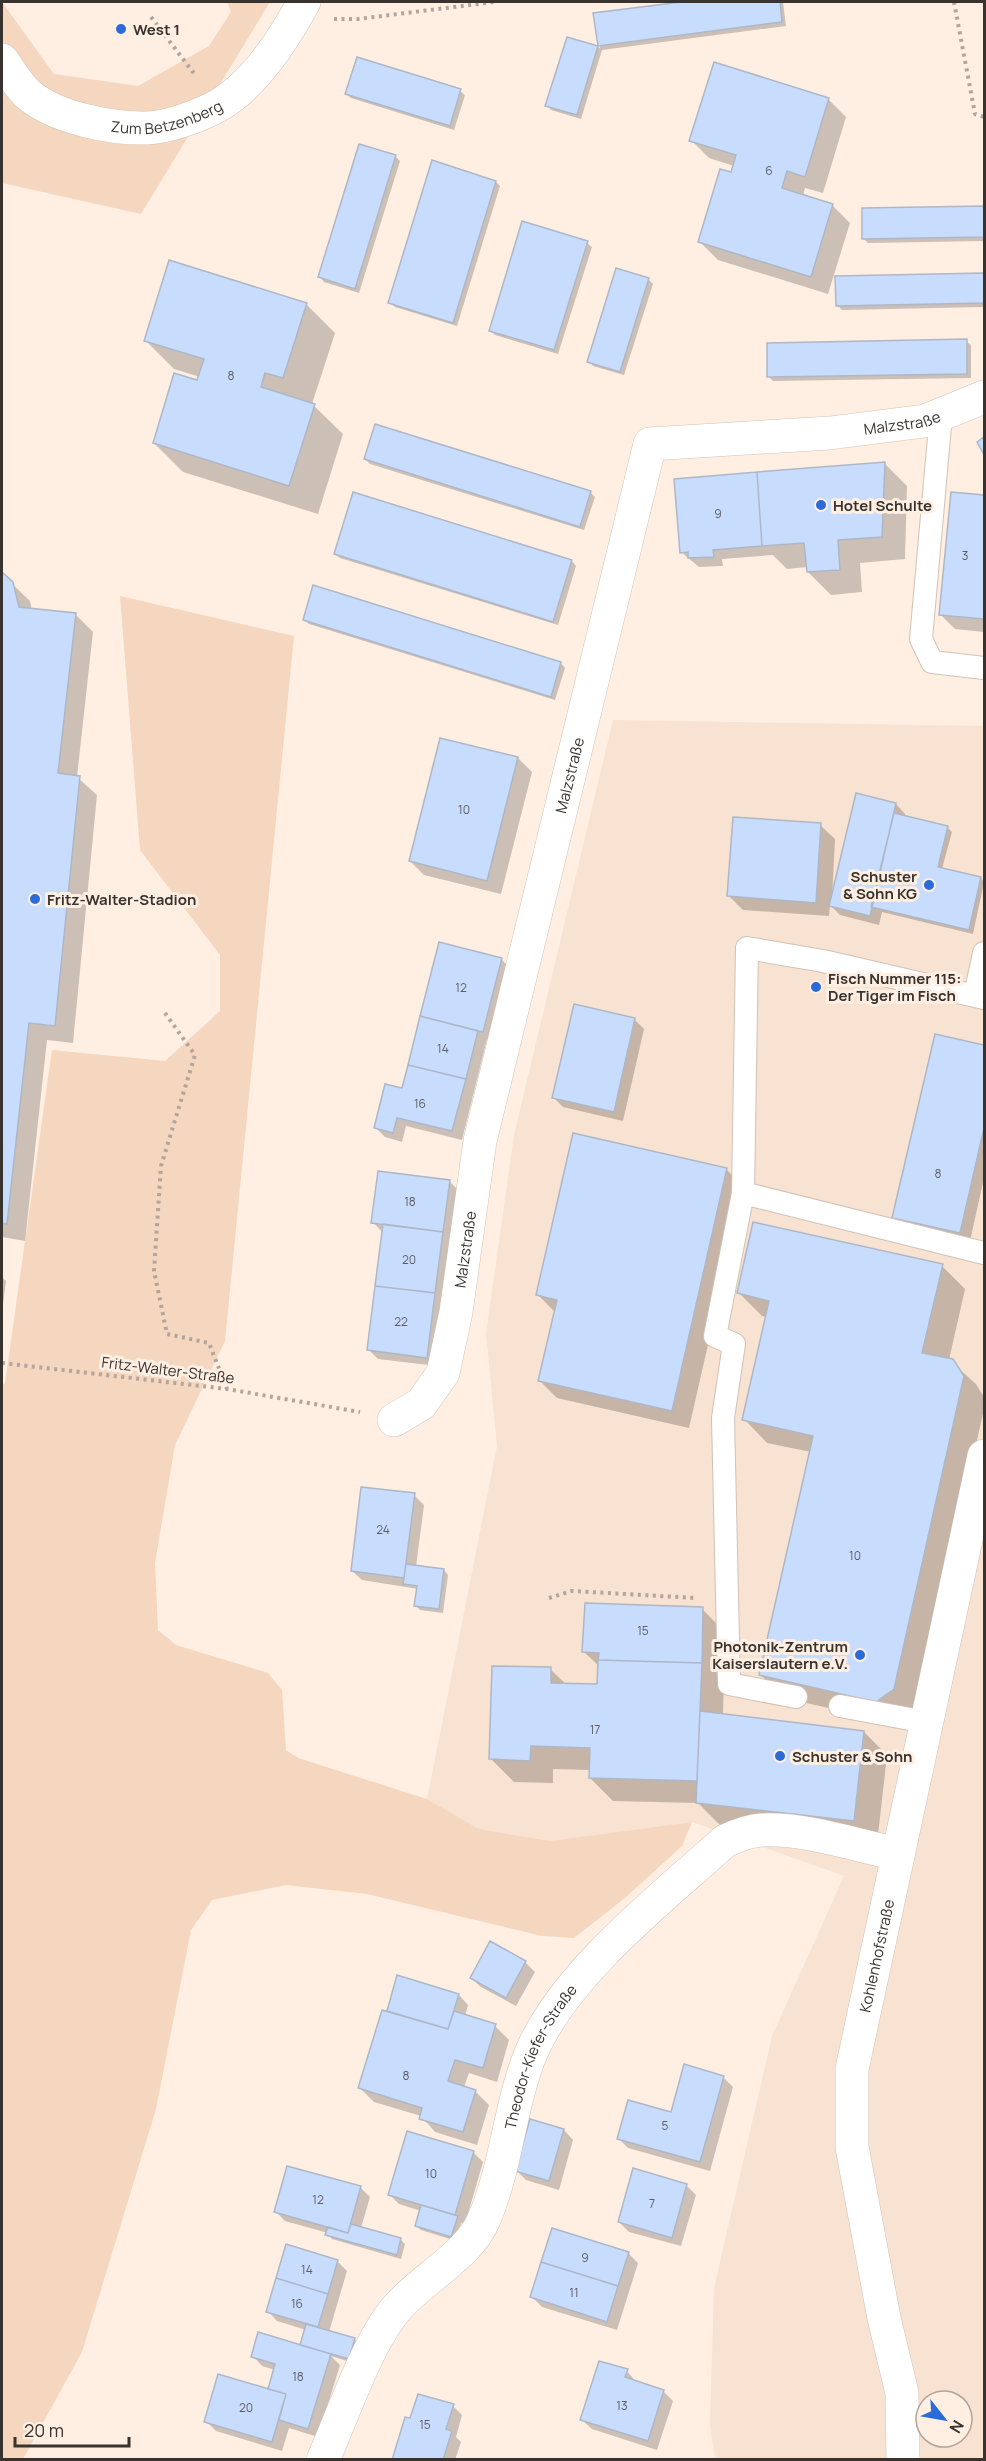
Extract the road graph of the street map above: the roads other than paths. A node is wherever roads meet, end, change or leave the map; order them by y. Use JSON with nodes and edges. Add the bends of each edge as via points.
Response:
{"nodes":[{"id":1,"x":304,"y":2,"type":"edge"},
{"id":2,"x":2,"y":60,"type":"edge"},
{"id":3,"x":984,"y":397,"type":"edge"},
{"id":4,"x":941,"y":415,"type":"junction"},
{"id":5,"x":984,"y":668,"type":"edge"},
{"id":6,"x":984,"y":953,"type":"edge"},
{"id":7,"x":980,"y":996,"type":"edge"},
{"id":8,"x":743,"y":1193,"type":"junction"},
{"id":9,"x":984,"y":1253,"type":"edge"},
{"id":10,"x":394,"y":1420,"type":"dead end"},
{"id":11,"x":984,"y":1456,"type":"edge"},
{"id":12,"x":796,"y":1698,"type":"dead end"},
{"id":13,"x":840,"y":1706,"type":"dead end"},
{"id":14,"x":926,"y":1722,"type":"junction"},
{"id":15,"x":898,"y":1854,"type":"junction"},
{"id":16,"x":323,"y":2460,"type":"edge"},
{"id":17,"x":903,"y":2460,"type":"edge"}],
"edges":[{"from":1,"to":2,"type":"street","name":"Zum Betzenberg","via":[[257,73],[222,103],[192,117],[149,128],[96,124],[50,108],[29,95]]},
{"from":3,"to":4,"type":"street","name":"Malzstraße"},
{"from":4,"to":5,"type":"lane","via":[[921,639],[932,662]]},
{"from":4,"to":10,"type":"street","name":"Malzstraße","via":[[925,421],[830,433],[650,444],[480,1141],[456,1312],[442,1373],[421,1404]]},
{"from":6,"to":7,"type":"lane"},
{"from":7,"to":8,"type":"lane","via":[[747,948]]},
{"from":8,"to":9,"type":"lane"},
{"from":8,"to":12,"type":"lane","via":[[715,1336],[734,1344],[723,1418],[729,1684]]},
{"from":11,"to":14,"type":"street","name":"Kohlenhofstraße"},
{"from":13,"to":14,"type":"lane"},
{"from":14,"to":15,"type":"street","name":"Kohlenhofstraße"},
{"from":15,"to":16,"type":"street","name":"Theodor-Kiefer-Straße","via":[[800,1833],[760,1830],[742,1834],[725,1841],[599,1957],[556,2008],[530,2055],[484,2220],[454,2257],[417,2286],[394,2311],[373,2348]]},
{"from":15,"to":17,"type":"street","name":"Kohlenhofstraße","via":[[852,2069],[852,2147],[902,2393]]}]}
